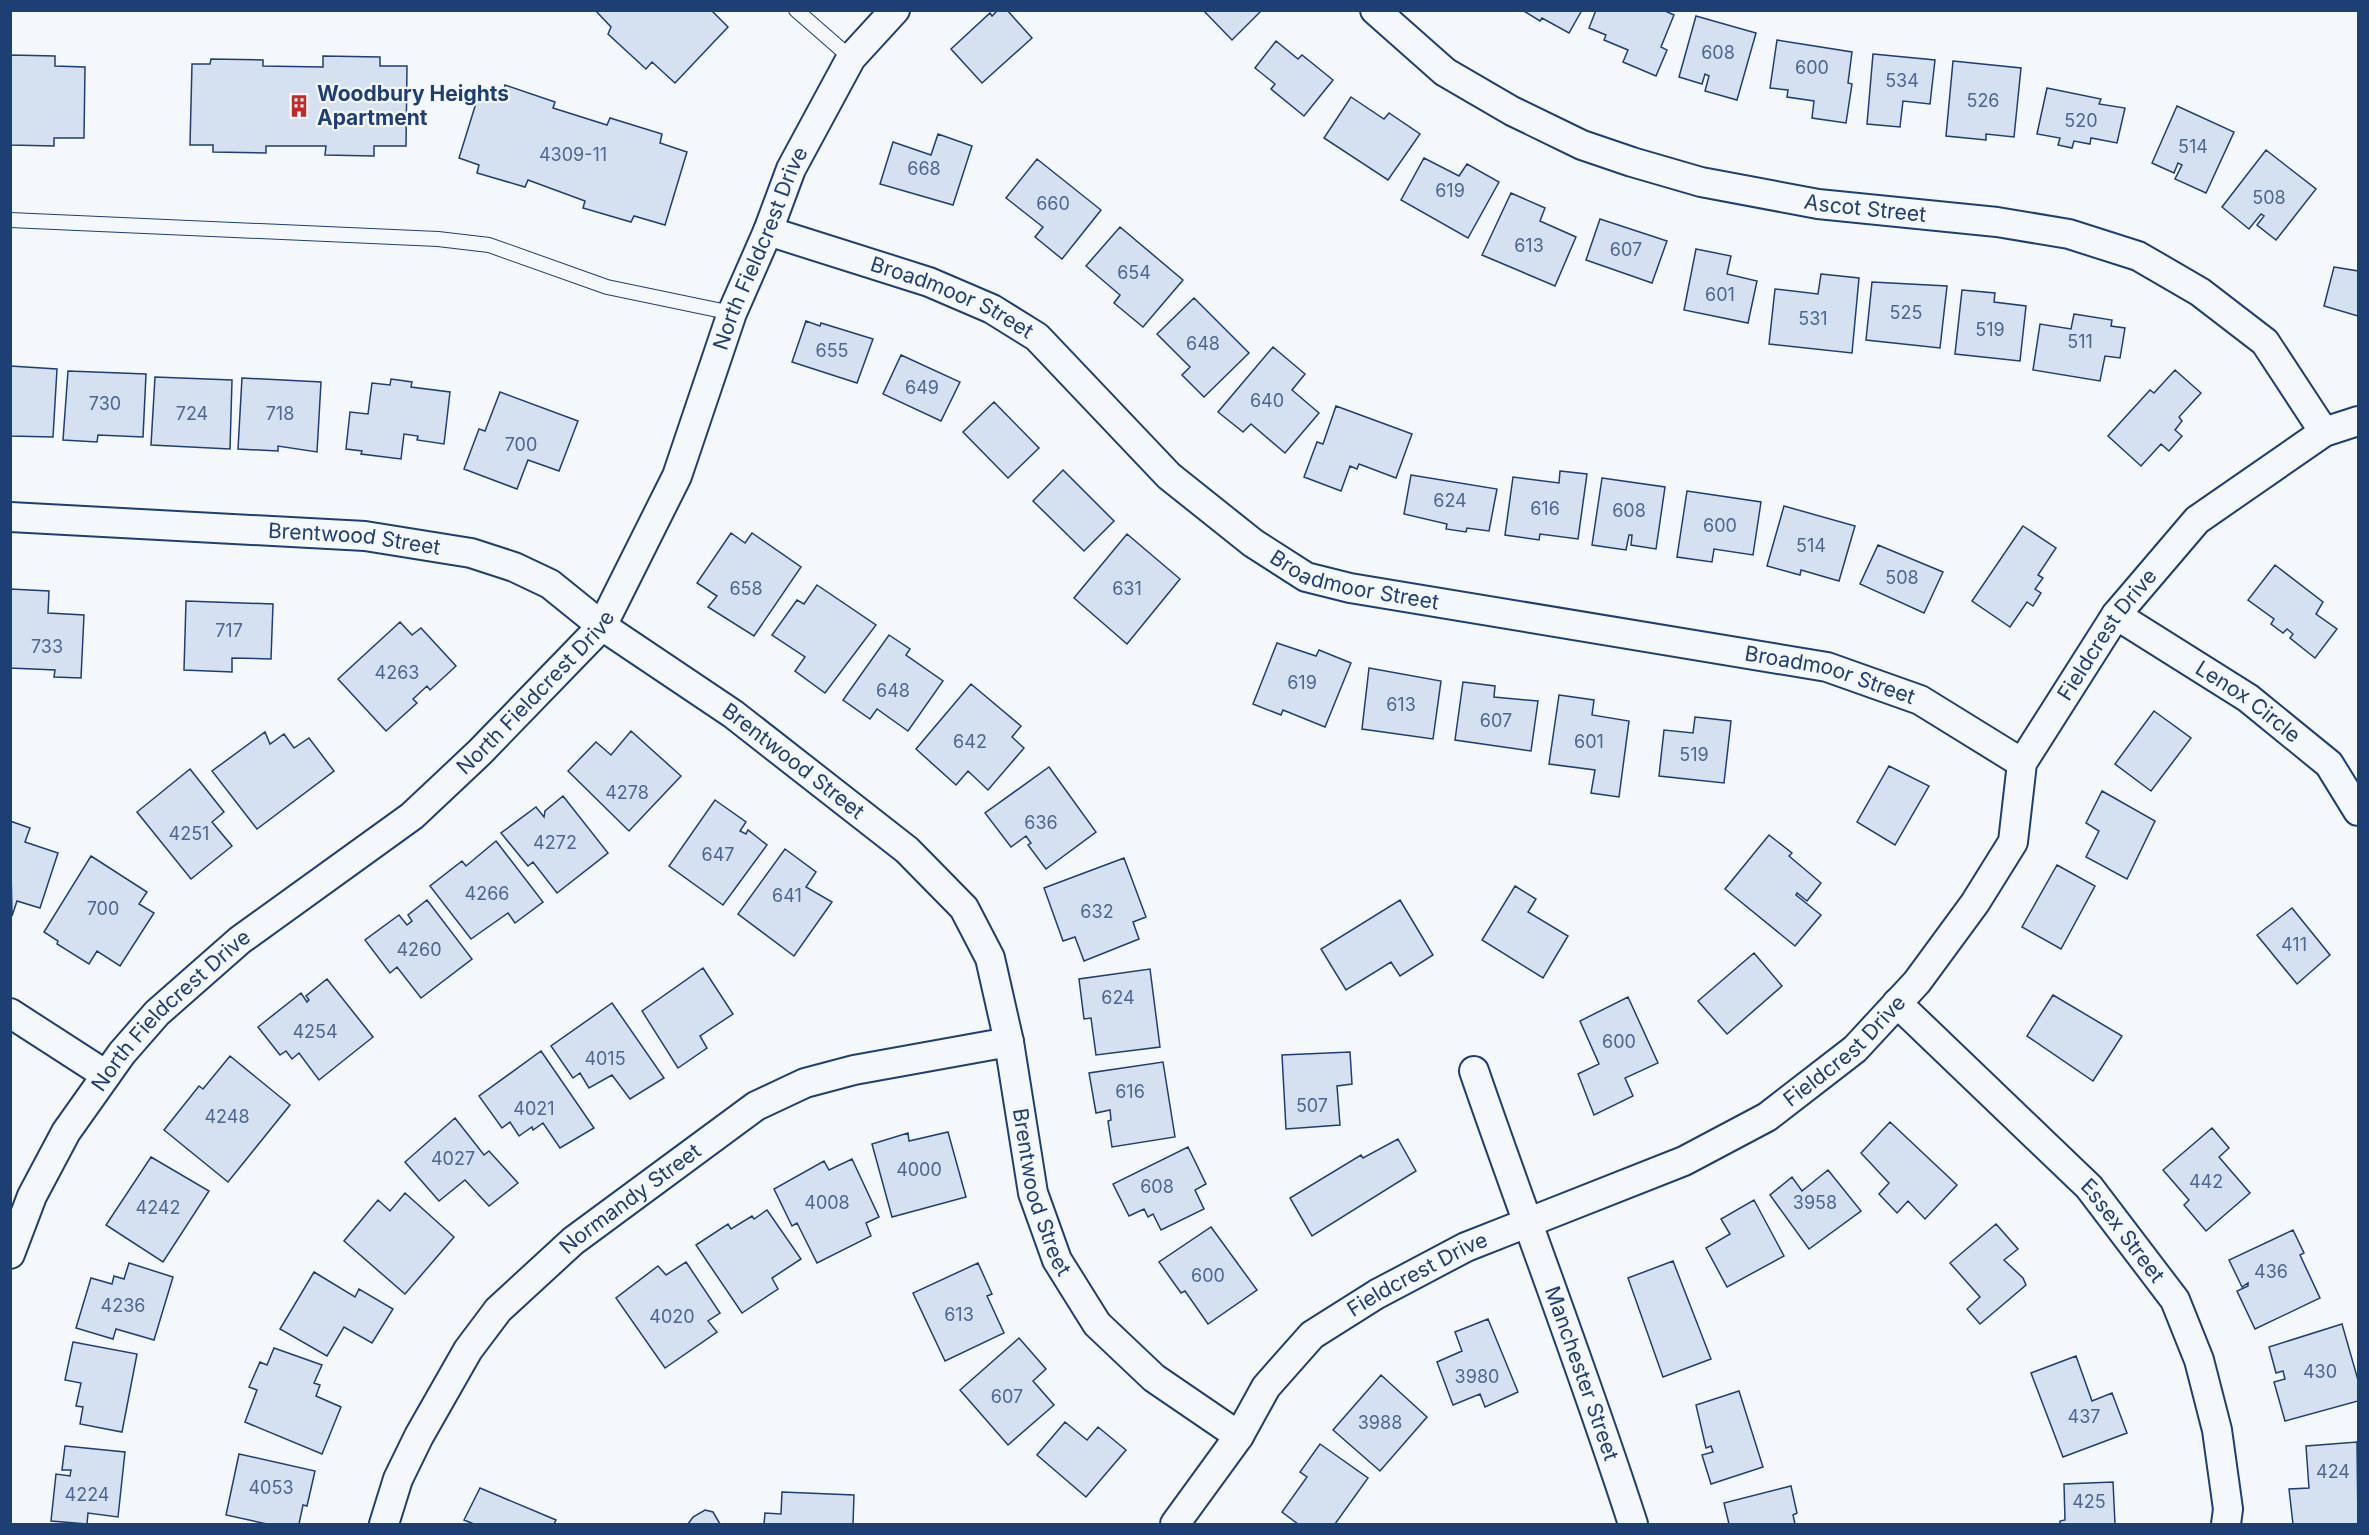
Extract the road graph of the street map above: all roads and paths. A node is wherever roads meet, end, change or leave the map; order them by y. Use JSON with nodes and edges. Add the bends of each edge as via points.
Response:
{"nodes":[{"id":1,"x":796,"y":10,"type":"edge"},
{"id":2,"x":895,"y":10,"type":"edge"},
{"id":3,"x":1375,"y":10,"type":"edge"},
{"id":4,"x":851,"y":58,"type":"junction"},
{"id":5,"x":10,"y":220,"type":"edge"},
{"id":6,"x":768,"y":231,"type":"junction"},
{"id":7,"x":732,"y":313,"type":"junction"},
{"id":8,"x":2358,"y":421,"type":"edge"},
{"id":9,"x":2324,"y":432,"type":"junction"},
{"id":10,"x":10,"y":517,"type":"edge"},
{"id":11,"x":2116,"y":615,"type":"junction"},
{"id":12,"x":602,"y":626,"type":"junction"},
{"id":13,"x":2022,"y":763,"type":"junction"},
{"id":14,"x":2358,"y":812,"type":"edge"},
{"id":15,"x":1897,"y":1004,"type":"junction"},
{"id":16,"x":10,"y":1013,"type":"edge"},
{"id":17,"x":1009,"y":1042,"type":"junction"},
{"id":18,"x":1474,"y":1071,"type":"dead end"},
{"id":19,"x":106,"y":1076,"type":"junction"},
{"id":20,"x":1526,"y":1223,"type":"junction"},
{"id":21,"x":10,"y":1254,"type":"edge"},
{"id":22,"x":1239,"y":1436,"type":"junction"},
{"id":23,"x":384,"y":1524,"type":"edge"},
{"id":24,"x":1175,"y":1524,"type":"edge"},
{"id":25,"x":1633,"y":1524,"type":"edge"},
{"id":26,"x":2226,"y":1524,"type":"edge"}],
"edges":[{"from":1,"to":4,"type":"lane"},
{"from":2,"to":4,"type":"street","name":"North Fieldcrest Drive"},
{"from":3,"to":9,"type":"street","name":"Ascot Street","via":[[1445,72],[1582,145],[1632,162],[1701,182],[1818,204],[1997,222],[2069,234],[2138,256],[2200,292],[2265,342]]},
{"from":4,"to":6,"type":"street","name":"North Fieldcrest Drive","via":[[791,169]]},
{"from":5,"to":7,"type":"lane","via":[[438,239],[489,245],[607,287]]},
{"from":6,"to":7,"type":"street","name":"North Fieldcrest Drive"},
{"from":6,"to":13,"type":"street","name":"Broadmoor Street","via":[[929,282],[992,309],[1037,337],[1169,476],[1253,543],[1306,577],[1373,592],[1827,667],[1920,700]]},
{"from":7,"to":12,"type":"street","name":"North Fieldcrest Drive","via":[[677,476]]},
{"from":8,"to":9,"type":"street","name":"Fieldcrest Drive"},
{"from":9,"to":11,"type":"street","name":"Fieldcrest Drive","via":[[2197,520]]},
{"from":10,"to":12,"type":"street","name":"Brentwood Street","via":[[365,536],[471,553],[550,584]]},
{"from":11,"to":13,"type":"street","name":"Fieldcrest Drive"},
{"from":11,"to":14,"type":"street","name":"Lenox Circle","via":[[2248,698],[2329,764]]},
{"from":12,"to":17,"type":"street","name":"Brentwood Street","via":[[733,714],[907,850],[964,908],[990,958]]},
{"from":12,"to":19,"type":"street","name":"North Fieldcrest Drive","via":[[412,816],[302,893],[196,977],[157,1013]]},
{"from":13,"to":15,"type":"street","name":"Fieldcrest Drive","via":[[2013,842],[1975,903]]},
{"from":15,"to":20,"type":"street","name":"Fieldcrest Drive","via":[[1855,1049],[1767,1116],[1684,1161]]},
{"from":15,"to":26,"type":"street","name":"Essex Street","via":[[2089,1187],[2175,1300],[2199,1360],[2217,1430],[2228,1509]]},
{"from":16,"to":19,"type":"street"},
{"from":17,"to":22,"type":"street","name":"Brentwood Street","via":[[1033,1193],[1057,1260],[1097,1324],[1154,1378]]},
{"from":17,"to":23,"type":"street","name":"Normandy Street","via":[[854,1070],[805,1083],[756,1106],[573,1241],[498,1310],[468,1350],[398,1479]]},
{"from":18,"to":20,"type":"street","name":"Manchester Street"},
{"from":19,"to":21,"type":"street","name":"North Fieldcrest Drive","via":[[49,1162]]},
{"from":20,"to":22,"type":"street","name":"Fieldcrest Drive","via":[[1466,1247],[1377,1294],[1312,1335],[1266,1387]]},
{"from":20,"to":25,"type":"street","name":"Manchester Street"},
{"from":22,"to":24,"type":"street","name":"Fieldcrest Drive"}]}
